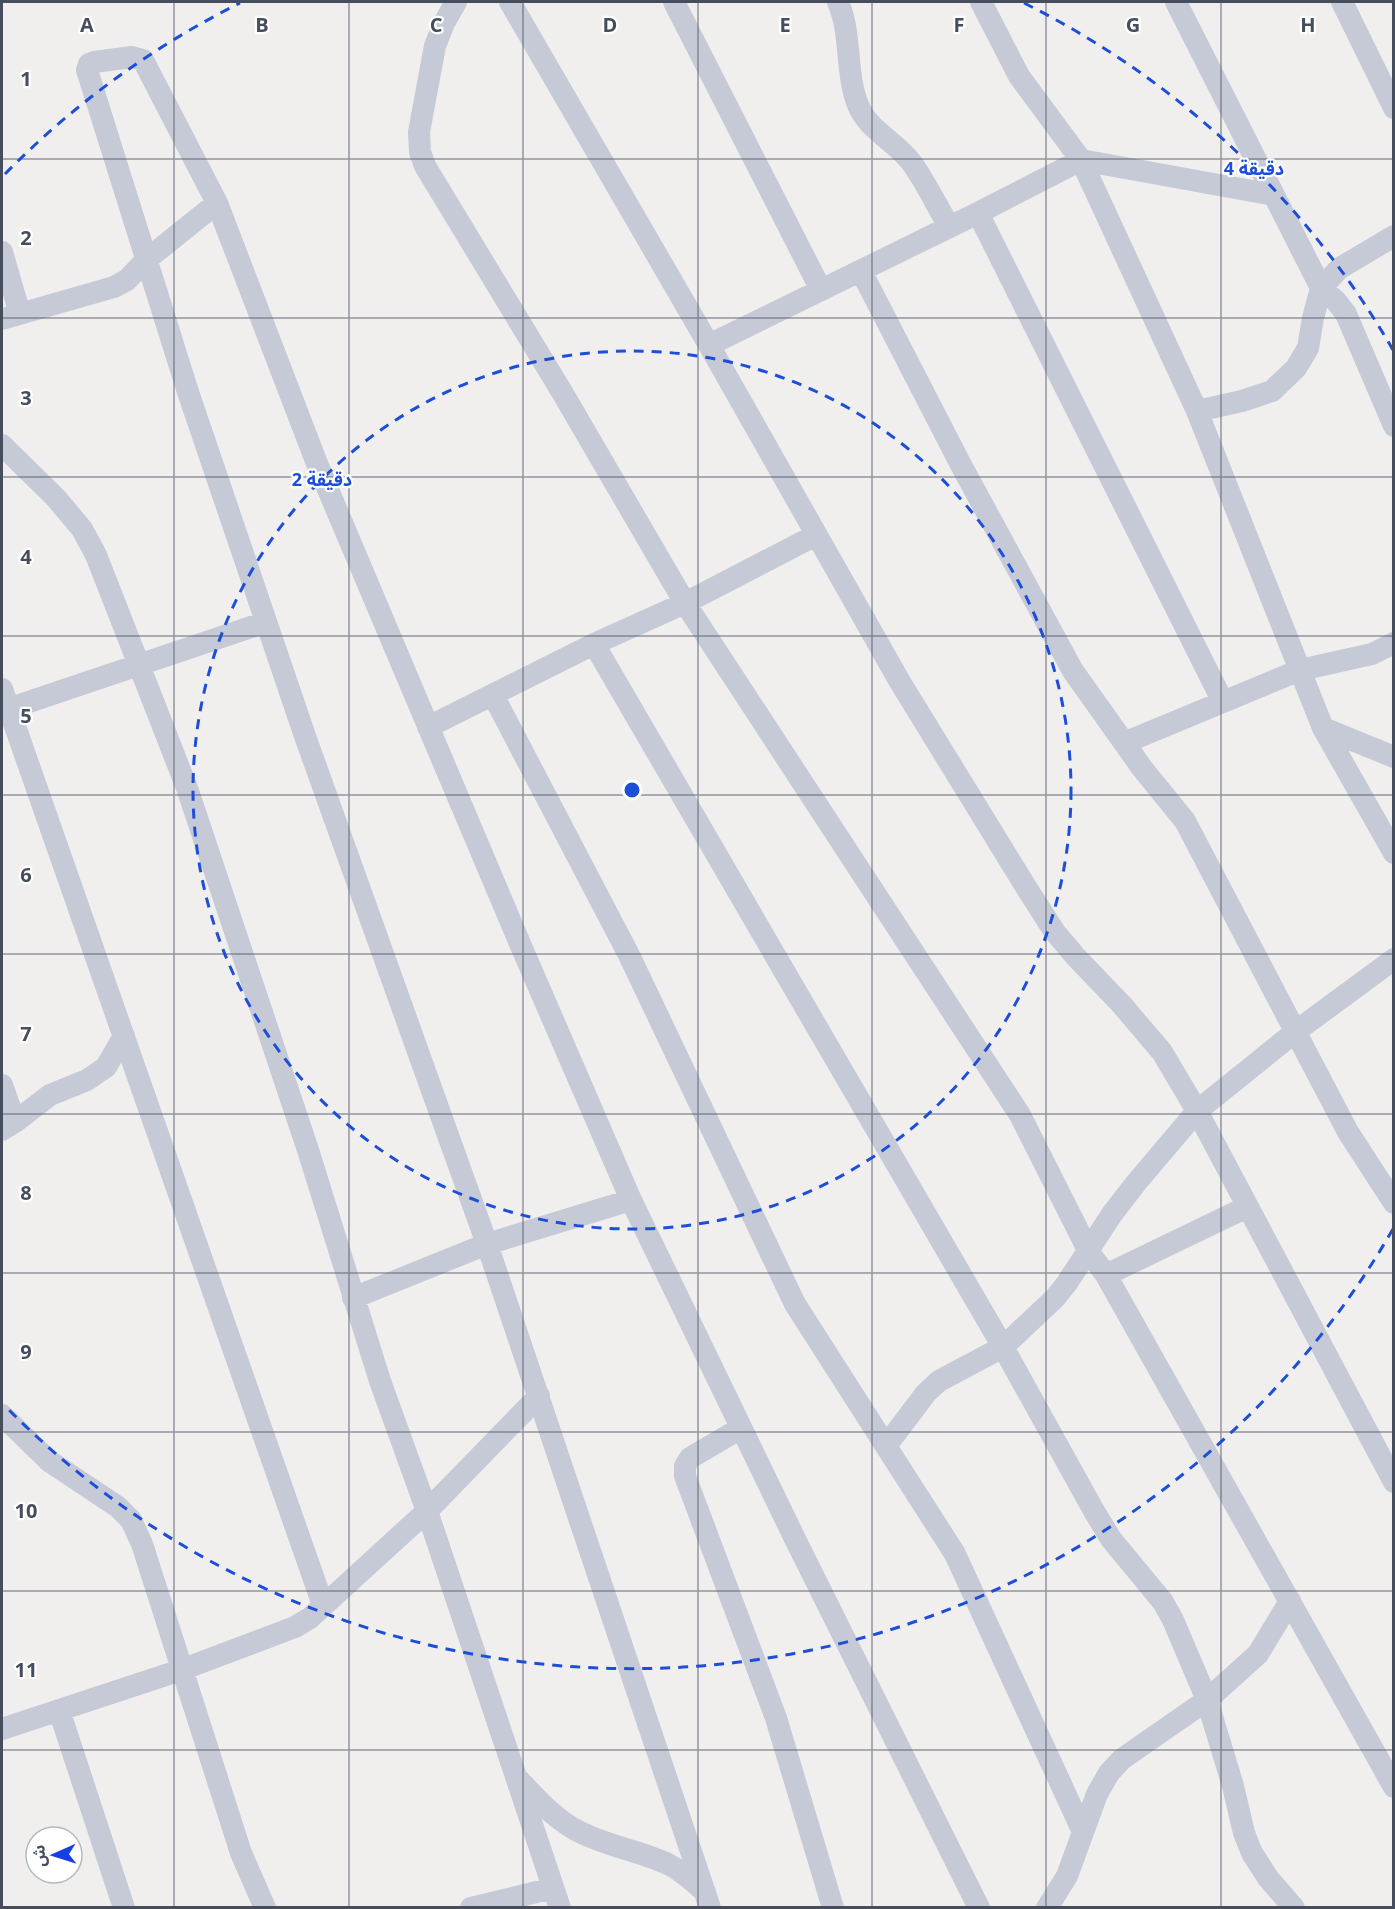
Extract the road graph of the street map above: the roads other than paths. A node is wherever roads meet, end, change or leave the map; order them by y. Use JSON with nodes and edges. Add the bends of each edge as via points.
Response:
{"nodes":[{"id":1,"x":456,"y":2,"type":"edge"},
{"id":2,"x":510,"y":2,"type":"edge"},
{"id":3,"x":674,"y":2,"type":"edge"},
{"id":4,"x":838,"y":2,"type":"edge"},
{"id":5,"x":981,"y":2,"type":"edge"},
{"id":6,"x":1176,"y":2,"type":"edge"},
{"id":7,"x":1342,"y":2,"type":"edge"},
{"id":8,"x":1394,"y":108,"type":"edge"},
{"id":9,"x":1081,"y":159,"type":"junction"},
{"id":10,"x":1274,"y":195,"type":"junction"},
{"id":11,"x":217,"y":203,"type":"junction"},
{"id":12,"x":978,"y":213,"type":"junction"},
{"id":13,"x":949,"y":226,"type":"junction"},
{"id":14,"x":1394,"y":236,"type":"edge"},
{"id":15,"x":2,"y":252,"type":"edge"},
{"id":16,"x":146,"y":260,"type":"junction"},
{"id":17,"x":861,"y":271,"type":"junction"},
{"id":18,"x":1321,"y":288,"type":"junction"},
{"id":19,"x":820,"y":290,"type":"junction"},
{"id":20,"x":11,"y":317,"type":"edge"},
{"id":21,"x":709,"y":345,"type":"junction"},
{"id":22,"x":1197,"y":411,"type":"junction"},
{"id":23,"x":1394,"y":426,"type":"edge"},
{"id":24,"x":2,"y":445,"type":"edge"},
{"id":25,"x":816,"y":535,"type":"junction"},
{"id":26,"x":685,"y":603,"type":"junction"},
{"id":27,"x":266,"y":622,"type":"junction"},
{"id":28,"x":1394,"y":643,"type":"edge"},
{"id":29,"x":594,"y":644,"type":"junction"},
{"id":30,"x":138,"y":663,"type":"junction"},
{"id":31,"x":1300,"y":670,"type":"junction"},
{"id":32,"x":493,"y":695,"type":"junction"},
{"id":33,"x":1222,"y":702,"type":"junction"},
{"id":34,"x":4,"y":703,"type":"edge"},
{"id":35,"x":428,"y":728,"type":"junction"},
{"id":36,"x":1323,"y":728,"type":"junction"},
{"id":37,"x":1124,"y":744,"type":"junction"},
{"id":38,"x":1394,"y":757,"type":"edge"},
{"id":39,"x":1394,"y":853,"type":"edge"},
{"id":40,"x":1394,"y":959,"type":"edge"},
{"id":41,"x":1296,"y":1032,"type":"junction"},
{"id":42,"x":124,"y":1036,"type":"junction"},
{"id":43,"x":2,"y":1085,"type":"edge"},
{"id":44,"x":1197,"y":1111,"type":"junction"},
{"id":45,"x":8,"y":1126,"type":"edge"},
{"id":46,"x":631,"y":1200,"type":"junction"},
{"id":47,"x":1394,"y":1203,"type":"edge"},
{"id":48,"x":1247,"y":1207,"type":"junction"},
{"id":49,"x":488,"y":1244,"type":"junction"},
{"id":50,"x":1089,"y":1252,"type":"junction"},
{"id":51,"x":1106,"y":1275,"type":"junction"},
{"id":52,"x":353,"y":1298,"type":"junction"},
{"id":53,"x":1004,"y":1347,"type":"junction"},
{"id":54,"x":539,"y":1396,"type":"junction"},
{"id":55,"x":2,"y":1415,"type":"edge"},
{"id":56,"x":741,"y":1428,"type":"junction"},
{"id":57,"x":886,"y":1446,"type":"junction"},
{"id":58,"x":1394,"y":1482,"type":"edge"},
{"id":59,"x":427,"y":1511,"type":"junction"},
{"id":60,"x":1290,"y":1601,"type":"junction"},
{"id":61,"x":323,"y":1605,"type":"junction"},
{"id":62,"x":181,"y":1670,"type":"junction"},
{"id":63,"x":1207,"y":1700,"type":"junction"},
{"id":64,"x":59,"y":1710,"type":"junction"},
{"id":65,"x":2,"y":1729,"type":"edge"},
{"id":66,"x":517,"y":1778,"type":"junction"},
{"id":67,"x":1394,"y":1787,"type":"edge"},
{"id":68,"x":1083,"y":1832,"type":"junction"},
{"id":69,"x":556,"y":1898,"type":"edge"},
{"id":70,"x":713,"y":1903,"type":"edge"},
{"id":71,"x":124,"y":1908,"type":"edge"},
{"id":72,"x":265,"y":1908,"type":"edge"},
{"id":73,"x":471,"y":1908,"type":"edge"},
{"id":74,"x":833,"y":1908,"type":"edge"},
{"id":75,"x":979,"y":1908,"type":"edge"},
{"id":76,"x":1047,"y":1908,"type":"edge"},
{"id":77,"x":1293,"y":1908,"type":"edge"}],
"edges":[{"from":1,"to":26,"type":"street","via":[[435,46],[418,132],[425,166]]},
{"from":2,"to":21,"type":"street"},
{"from":3,"to":19,"type":"street"},
{"from":4,"to":13,"type":"street","via":[[859,106],[869,123],[912,163]]},
{"from":5,"to":9,"type":"street","via":[[1019,76]]},
{"from":6,"to":10,"type":"street"},
{"from":7,"to":8,"type":"street"},
{"from":9,"to":10,"type":"street"},
{"from":9,"to":12,"type":"street"},
{"from":9,"to":22,"type":"street"},
{"from":10,"to":18,"type":"street"},
{"from":11,"to":16,"type":"street"},
{"from":11,"to":16,"type":"street","via":[[143,60],[132,57],[89,64],[87,70]]},
{"from":11,"to":35,"type":"street","via":[[316,461]]},
{"from":12,"to":13,"type":"street"},
{"from":12,"to":33,"type":"street"},
{"from":13,"to":17,"type":"street"},
{"from":14,"to":18,"type":"street","via":[[1340,268]]},
{"from":15,"to":20,"type":"street"},
{"from":16,"to":20,"type":"street","via":[[127,280],[114,287]]},
{"from":16,"to":27,"type":"street"},
{"from":17,"to":19,"type":"street"},
{"from":17,"to":37,"type":"street","via":[[1068,661]]},
{"from":18,"to":22,"type":"street","via":[[1308,348],[1296,368],[1272,391]]},
{"from":18,"to":23,"type":"street","via":[[1346,314]]},
{"from":19,"to":21,"type":"street"},
{"from":21,"to":25,"type":"street"},
{"from":22,"to":31,"type":"street"},
{"from":24,"to":30,"type":"street","via":[[82,529]]},
{"from":25,"to":26,"type":"street"},
{"from":25,"to":44,"type":"street","via":[[900,682],[1054,931],[1162,1052]]},
{"from":26,"to":29,"type":"street"},
{"from":26,"to":50,"type":"street","via":[[1020,1115]]},
{"from":27,"to":30,"type":"street"},
{"from":27,"to":49,"type":"street"},
{"from":28,"to":31,"type":"street","via":[[1372,654]]},
{"from":29,"to":32,"type":"street"},
{"from":29,"to":53,"type":"street"},
{"from":30,"to":34,"type":"street"},
{"from":30,"to":52,"type":"street","via":[[187,789],[308,1150]]},
{"from":31,"to":33,"type":"street"},
{"from":31,"to":36,"type":"street"},
{"from":32,"to":35,"type":"street"},
{"from":32,"to":57,"type":"street","via":[[629,956],[795,1304]]},
{"from":33,"to":37,"type":"street"},
{"from":34,"to":42,"type":"street"},
{"from":35,"to":46,"type":"street"},
{"from":36,"to":38,"type":"street"},
{"from":36,"to":39,"type":"street"},
{"from":37,"to":41,"type":"street","via":[[1185,821]]},
{"from":40,"to":41,"type":"street"},
{"from":41,"to":44,"type":"street"},
{"from":41,"to":47,"type":"street","via":[[1348,1132]]},
{"from":42,"to":45,"type":"street","via":[[106,1067],[87,1080],[50,1095]]},
{"from":42,"to":61,"type":"street"},
{"from":43,"to":45,"type":"street"},
{"from":44,"to":48,"type":"street"},
{"from":44,"to":50,"type":"street","via":[[1112,1214]]},
{"from":46,"to":49,"type":"street"},
{"from":46,"to":56,"type":"street"},
{"from":48,"to":51,"type":"street"},
{"from":48,"to":58,"type":"street"},
{"from":49,"to":52,"type":"street"},
{"from":49,"to":54,"type":"street"},
{"from":50,"to":51,"type":"street"},
{"from":50,"to":53,"type":"street","via":[[1055,1298]]},
{"from":51,"to":60,"type":"street"},
{"from":52,"to":59,"type":"street"},
{"from":53,"to":57,"type":"street","via":[[939,1381]]},
{"from":53,"to":63,"type":"street","via":[[1111,1539],[1163,1602]]},
{"from":54,"to":59,"type":"street"},
{"from":54,"to":70,"type":"street"},
{"from":55,"to":62,"type":"street","via":[[49,1461],[131,1520]]},
{"from":56,"to":74,"type":"street","via":[[690,1458],[685,1476],[776,1718]]},
{"from":56,"to":75,"type":"street"},
{"from":57,"to":68,"type":"street","via":[[955,1554]]},
{"from":59,"to":61,"type":"street"},
{"from":59,"to":66,"type":"street"},
{"from":60,"to":63,"type":"street","via":[[1258,1654]]},
{"from":60,"to":67,"type":"street"},
{"from":61,"to":62,"type":"street","via":[[295,1627]]},
{"from":62,"to":64,"type":"street"},
{"from":62,"to":72,"type":"street","via":[[241,1853]]},
{"from":63,"to":68,"type":"street","via":[[1122,1759],[1096,1794]]},
{"from":63,"to":77,"type":"street","via":[[1252,1853]]},
{"from":64,"to":65,"type":"street"},
{"from":64,"to":71,"type":"street"},
{"from":66,"to":69,"type":"street"},
{"from":66,"to":70,"type":"street","via":[[549,1811],[575,1830],[667,1864],[688,1876]]},
{"from":68,"to":76,"type":"street","via":[[1067,1876]]},
{"from":69,"to":73,"type":"street"}]}
